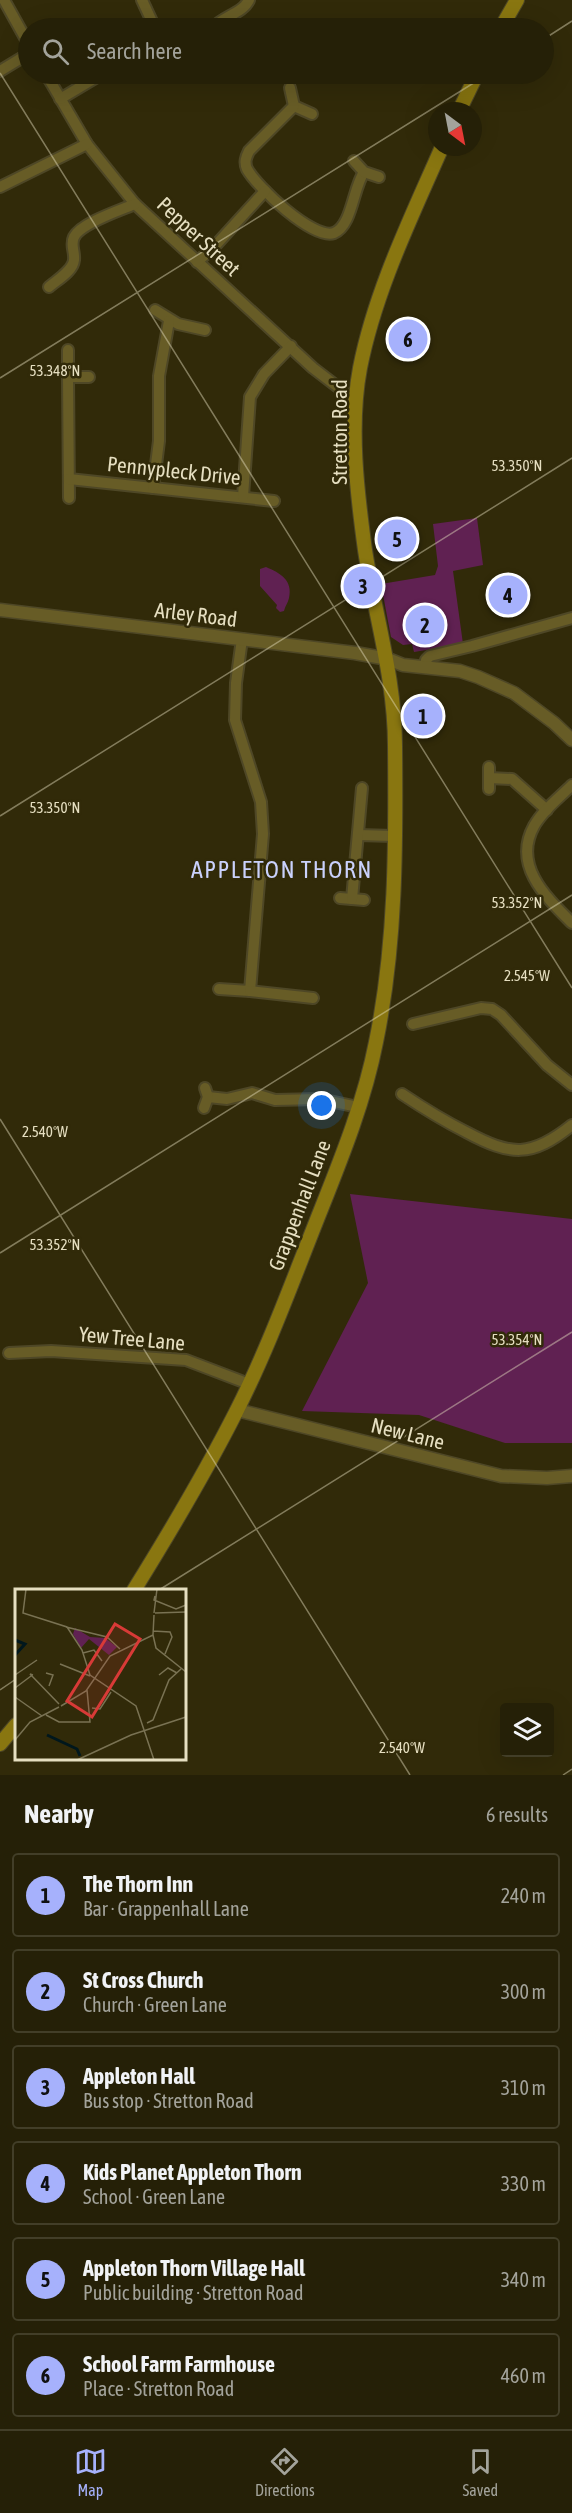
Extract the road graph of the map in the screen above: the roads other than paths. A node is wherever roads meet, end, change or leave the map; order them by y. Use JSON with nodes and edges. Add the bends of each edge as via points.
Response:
{"nodes":[{"id":1,"x":4,"y":0,"type":"edge"},
{"id":2,"x":142,"y":0,"type":"edge"},
{"id":3,"x":249,"y":0,"type":"edge"},
{"id":4,"x":517,"y":0,"type":"edge"},
{"id":5,"x":150,"y":18,"type":"edge"},
{"id":6,"x":224,"y":18,"type":"edge"},
{"id":7,"x":507,"y":18,"type":"edge"},
{"id":8,"x":18,"y":25,"type":"edge"},
{"id":9,"x":18,"y":60,"type":"edge"},
{"id":10,"x":0,"y":71,"type":"edge"},
{"id":11,"x":52,"y":84,"type":"edge"},
{"id":12,"x":85,"y":84,"type":"edge"},
{"id":13,"x":472,"y":84,"type":"edge"},
{"id":14,"x":290,"y":88,"type":"dead end"},
{"id":15,"x":60,"y":99,"type":"junction"},
{"id":16,"x":463,"y":102,"type":"edge"},
{"id":17,"x":294,"y":106,"type":"junction"},
{"id":18,"x":312,"y":114,"type":"dead end"},
{"id":19,"x":87,"y":144,"type":"junction"},
{"id":20,"x":438,"y":156,"type":"edge"},
{"id":21,"x":354,"y":161,"type":"dead end"},
{"id":22,"x":364,"y":172,"type":"junction"},
{"id":23,"x":379,"y":177,"type":"dead end"},
{"id":24,"x":0,"y":187,"type":"edge"},
{"id":25,"x":266,"y":191,"type":"junction"},
{"id":26,"x":135,"y":204,"type":"junction"},
{"id":27,"x":197,"y":262,"type":"junction"},
{"id":28,"x":50,"y":287,"type":"dead end"},
{"id":29,"x":155,"y":310,"type":"dead end"},
{"id":30,"x":170,"y":321,"type":"junction"},
{"id":31,"x":205,"y":330,"type":"dead end"},
{"id":32,"x":291,"y":346,"type":"junction"},
{"id":33,"x":68,"y":350,"type":"dead end"},
{"id":34,"x":68,"y":377,"type":"junction"},
{"id":35,"x":89,"y":377,"type":"dead end"},
{"id":36,"x":356,"y":401,"type":"junction"},
{"id":37,"x":69,"y":479,"type":"junction"},
{"id":38,"x":153,"y":488,"type":"junction"},
{"id":39,"x":243,"y":497,"type":"junction"},
{"id":40,"x":69,"y":498,"type":"dead end"},
{"id":41,"x":274,"y":501,"type":"dead end"},
{"id":42,"x":0,"y":610,"type":"edge"},
{"id":43,"x":572,"y":618,"type":"edge"},
{"id":44,"x":242,"y":639,"type":"junction"},
{"id":45,"x":388,"y":659,"type":"junction"},
{"id":46,"x":424,"y":666,"type":"junction"},
{"id":47,"x":572,"y":740,"type":"edge"},
{"id":48,"x":489,"y":778,"type":"dead end"},
{"id":49,"x":572,"y":785,"type":"edge"},
{"id":50,"x":362,"y":788,"type":"dead end"},
{"id":51,"x":547,"y":810,"type":"junction"},
{"id":52,"x":358,"y":835,"type":"junction"},
{"id":53,"x":394,"y":836,"type":"junction"},
{"id":54,"x":340,"y":898,"type":"dead end"},
{"id":55,"x":352,"y":899,"type":"junction"},
{"id":56,"x":364,"y":900,"type":"dead end"},
{"id":57,"x":572,"y":922,"type":"edge"},
{"id":58,"x":219,"y":989,"type":"dead end"},
{"id":59,"x":250,"y":992,"type":"junction"},
{"id":60,"x":313,"y":998,"type":"dead end"},
{"id":61,"x":413,"y":1024,"type":"dead end"},
{"id":62,"x":572,"y":1084,"type":"edge"},
{"id":63,"x":400,"y":1093,"type":"dead end"},
{"id":64,"x":358,"y":1107,"type":"junction"},
{"id":65,"x":204,"y":1108,"type":"dead end"},
{"id":66,"x":572,"y":1125,"type":"edge"},
{"id":67,"x":9,"y":1353,"type":"dead end"},
{"id":68,"x":249,"y":1384,"type":"junction"},
{"id":69,"x":237,"y":1410,"type":"junction"},
{"id":70,"x":572,"y":1476,"type":"edge"},
{"id":71,"x":135,"y":1589,"type":"edge"},
{"id":72,"x":15,"y":1726,"type":"edge"},
{"id":73,"x":0,"y":1744,"type":"edge"}],
"edges":[{"from":1,"to":8,"type":"street"},
{"from":2,"to":5,"type":"street"},
{"from":3,"to":6,"type":"street","via":[[242,9]]},
{"from":4,"to":7,"type":"main road"},
{"from":9,"to":10,"type":"street"},
{"from":11,"to":15,"type":"street","name":"Pepper Street"},
{"from":12,"to":15,"type":"street"},
{"from":13,"to":16,"type":"main road"},
{"from":14,"to":17,"type":"street"},
{"from":15,"to":19,"type":"street","name":"Pepper Street"},
{"from":17,"to":18,"type":"street"},
{"from":17,"to":25,"type":"street","via":[[245,159],[246,168]]},
{"from":19,"to":24,"type":"street"},
{"from":19,"to":26,"type":"street","name":"Pepper Street"},
{"from":20,"to":36,"type":"main road","name":"Stretton Road","via":[[382,290],[360,370]]},
{"from":21,"to":22,"type":"street"},
{"from":22,"to":23,"type":"street"},
{"from":22,"to":25,"type":"street","via":[[346,220],[333,233],[322,234],[310,228]]},
{"from":25,"to":27,"type":"street"},
{"from":26,"to":27,"type":"street","name":"Pepper Street"},
{"from":26,"to":28,"type":"street","via":[[83,227],[72,245],[71,267]]},
{"from":27,"to":32,"type":"street","name":"Pepper Street"},
{"from":29,"to":30,"type":"street"},
{"from":30,"to":31,"type":"street"},
{"from":30,"to":38,"type":"street","via":[[159,376],[159,441]]},
{"from":32,"to":36,"type":"street","name":"Pepper Street","via":[[313,369]]},
{"from":32,"to":39,"type":"street","via":[[264,374],[250,397]]},
{"from":33,"to":34,"type":"street"},
{"from":34,"to":35,"type":"street"},
{"from":34,"to":37,"type":"street"},
{"from":36,"to":45,"type":"main road","name":"Stretton Road","via":[[358,479],[366,551]]},
{"from":37,"to":38,"type":"street","name":"Pennypleck Drive"},
{"from":37,"to":40,"type":"street"},
{"from":38,"to":39,"type":"street","name":"Pennypleck Drive"},
{"from":39,"to":41,"type":"street","name":"Pennypleck Drive"},
{"from":42,"to":44,"type":"street","name":"Arley Road"},
{"from":43,"to":46,"type":"street","via":[[430,656]]},
{"from":44,"to":45,"type":"street","name":"Arley Road"},
{"from":44,"to":59,"type":"street","via":[[235,720],[261,801],[263,834]]},
{"from":45,"to":46,"type":"street","name":"Arley Road","via":[[403,666]]},
{"from":45,"to":53,"type":"main road","name":"Grappenhall Lane","via":[[394,706]]},
{"from":46,"to":47,"type":"street","name":"Arley Road","via":[[460,671],[514,693]]},
{"from":48,"to":51,"type":"street","via":[[512,779]]},
{"from":49,"to":51,"type":"street"},
{"from":50,"to":52,"type":"street"},
{"from":51,"to":57,"type":"street","via":[[533,827],[529,864],[536,883]]},
{"from":52,"to":53,"type":"street"},
{"from":52,"to":55,"type":"street"},
{"from":53,"to":64,"type":"main road","name":"Grappenhall Lane","via":[[385,987],[376,1047]]},
{"from":54,"to":55,"type":"street"},
{"from":55,"to":56,"type":"street"},
{"from":58,"to":59,"type":"street"},
{"from":59,"to":60,"type":"street"},
{"from":61,"to":62,"type":"street","via":[[481,1008],[492,1010],[547,1065]]},
{"from":63,"to":66,"type":"street","via":[[495,1148],[533,1148]]},
{"from":64,"to":65,"type":"street","via":[[321,1099],[275,1100],[257,1094],[227,1099],[206,1093]]},
{"from":64,"to":68,"type":"main road","name":"Grappenhall Lane"},
{"from":67,"to":68,"type":"street","name":"Yew Tree Lane","via":[[51,1351],[186,1360]]},
{"from":68,"to":69,"type":"main road","name":"Grappenhall Lane"},
{"from":69,"to":70,"type":"street","name":"New Lane","via":[[492,1474],[525,1478]]},
{"from":69,"to":71,"type":"main road","name":"Grappenhall Lane"},
{"from":72,"to":73,"type":"main road"}]}
